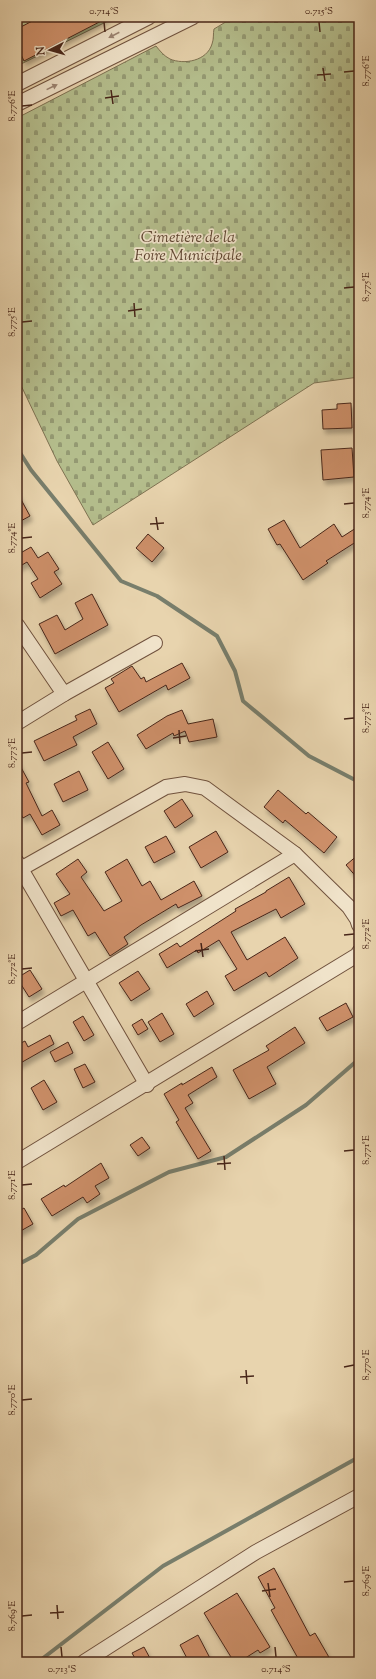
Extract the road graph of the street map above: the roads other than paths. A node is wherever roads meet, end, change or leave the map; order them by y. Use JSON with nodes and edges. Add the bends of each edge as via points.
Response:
{"nodes":[{"id":1,"x":149,"y":17,"type":"edge"},
{"id":2,"x":193,"y":17,"type":"edge"},
{"id":3,"x":17,"y":84,"type":"edge"},
{"id":4,"x":17,"y":104,"type":"edge"},
{"id":5,"x":17,"y":625,"type":"edge"},
{"id":6,"x":155,"y":643,"type":"dead end"},
{"id":7,"x":64,"y":694,"type":"junction"},
{"id":8,"x":17,"y":723,"type":"edge"},
{"id":9,"x":295,"y":854,"type":"junction"},
{"id":10,"x":18,"y":867,"type":"edge"},
{"id":11,"x":359,"y":925,"type":"edge"},
{"id":12,"x":359,"y":952,"type":"edge"},
{"id":13,"x":87,"y":981,"type":"junction"},
{"id":14,"x":17,"y":1023,"type":"edge"},
{"id":15,"x":147,"y":1085,"type":"junction"},
{"id":16,"x":17,"y":1162,"type":"edge"},
{"id":17,"x":359,"y":1496,"type":"edge"},
{"id":18,"x":84,"y":1662,"type":"edge"}],
"edges":[{"from":1,"to":3,"type":"street","one_way":true},
{"from":4,"to":2,"type":"street","one_way":true},
{"from":5,"to":7,"type":"street"},
{"from":6,"to":7,"type":"street"},
{"from":7,"to":8,"type":"street"},
{"from":9,"to":10,"type":"street","via":[[205,788],[185,784],[166,787]]},
{"from":9,"to":11,"type":"street","via":[[349,907]]},
{"from":9,"to":13,"type":"street"},
{"from":10,"to":13,"type":"street"},
{"from":12,"to":15,"type":"street"},
{"from":13,"to":14,"type":"street"},
{"from":13,"to":15,"type":"street"},
{"from":15,"to":16,"type":"street"},
{"from":17,"to":18,"type":"street","via":[[256,1552]]}]}
